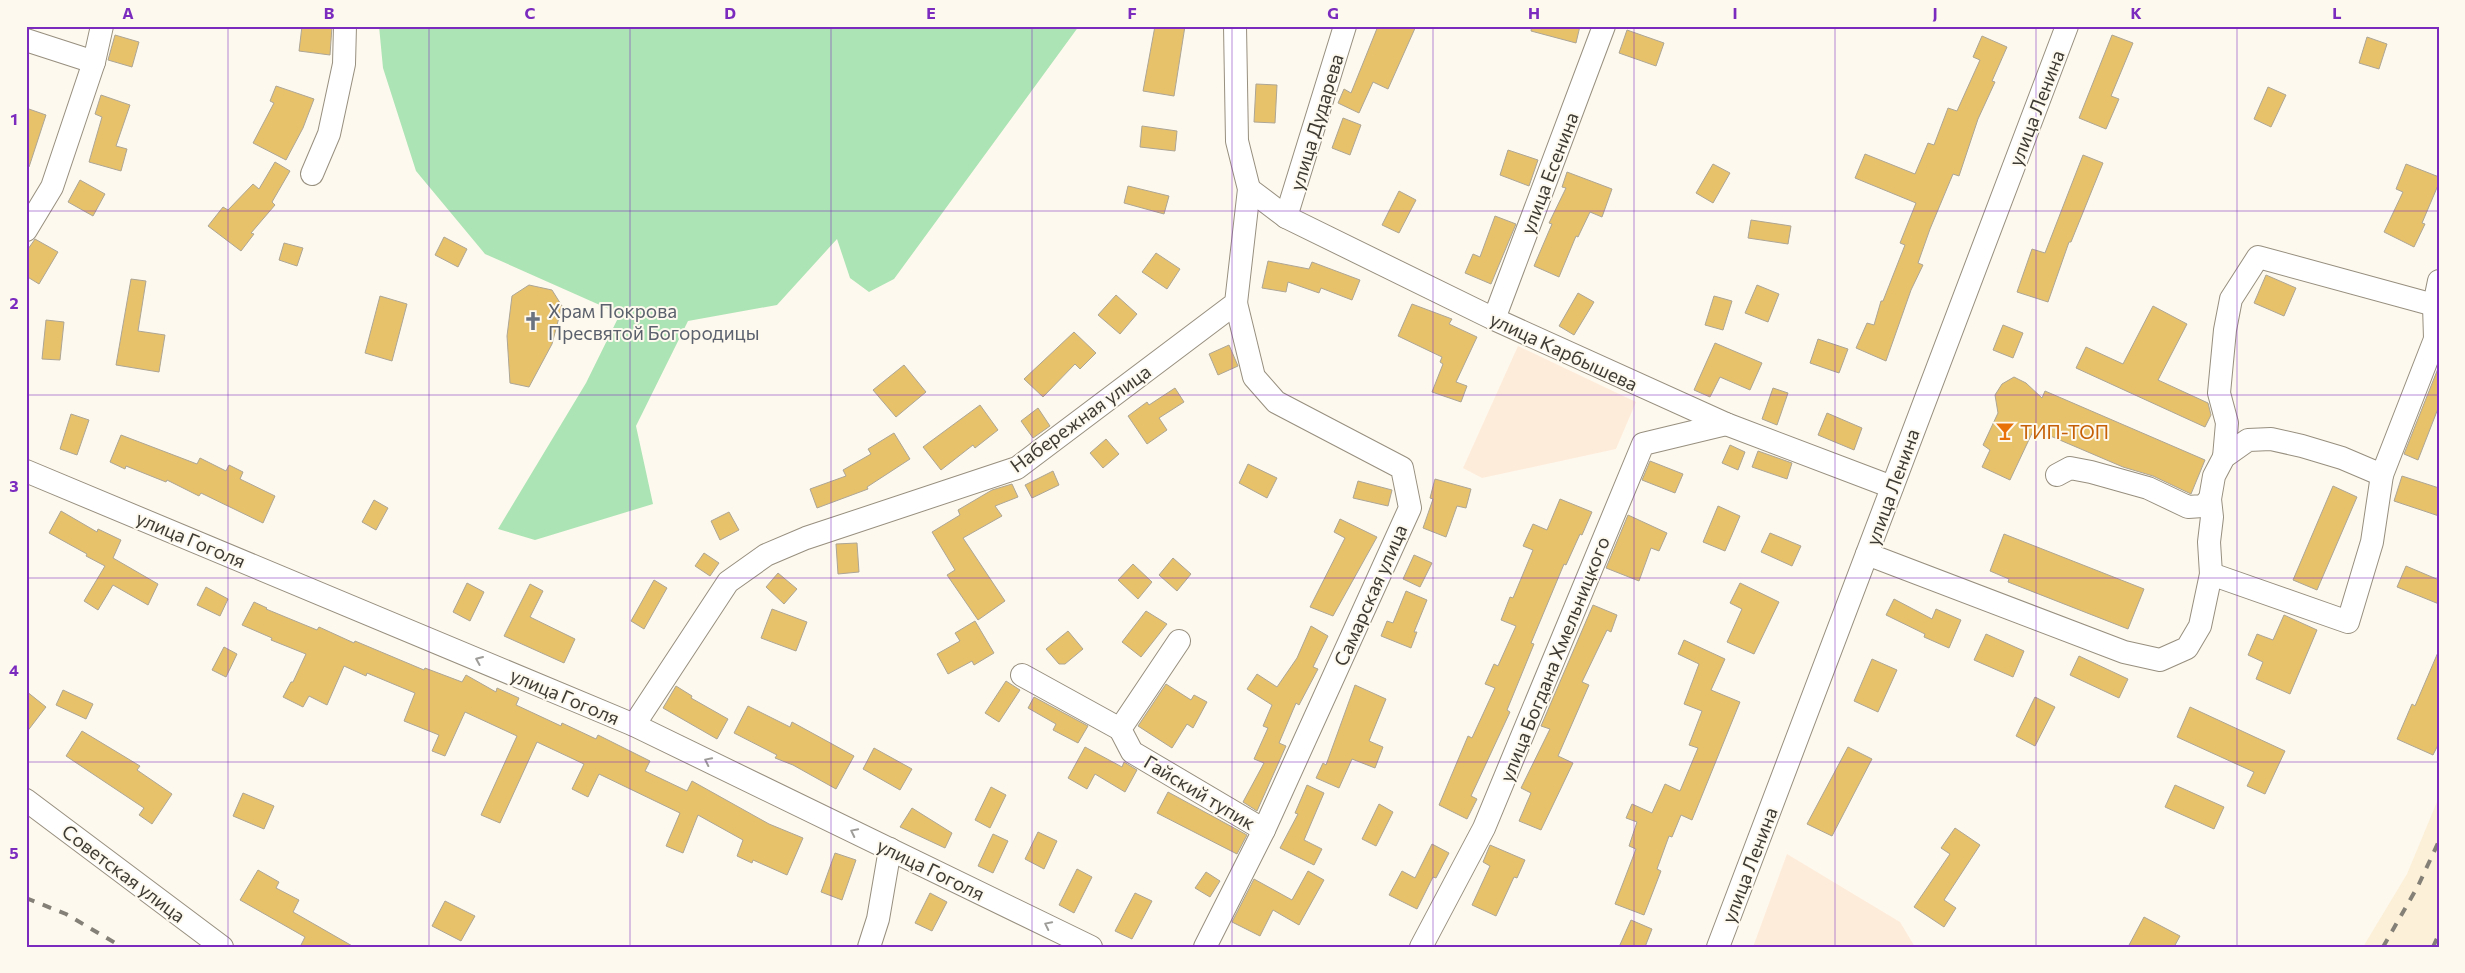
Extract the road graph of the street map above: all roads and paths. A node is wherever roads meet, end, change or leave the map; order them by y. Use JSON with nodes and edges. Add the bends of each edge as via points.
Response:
{"nodes":[{"id":1,"x":102,"y":26,"type":"edge"},
{"id":2,"x":345,"y":26,"type":"edge"},
{"id":3,"x":1235,"y":26,"type":"edge"},
{"id":4,"x":1345,"y":26,"type":"edge"},
{"id":5,"x":1604,"y":26,"type":"edge"},
{"id":6,"x":2067,"y":26,"type":"edge"},
{"id":7,"x":26,"y":40,"type":"edge"},
{"id":8,"x":94,"y":62,"type":"junction"},
{"id":9,"x":312,"y":174,"type":"dead end"},
{"id":10,"x":1249,"y":189,"type":"junction"},
{"id":11,"x":1286,"y":217,"type":"junction"},
{"id":12,"x":26,"y":230,"type":"edge"},
{"id":13,"x":2439,"y":282,"type":"edge"},
{"id":14,"x":1236,"y":303,"type":"junction"},
{"id":15,"x":2434,"y":304,"type":"junction"},
{"id":16,"x":1494,"y":319,"type":"junction"},
{"id":17,"x":1726,"y":424,"type":"junction"},
{"id":18,"x":2224,"y":457,"type":"junction"},
{"id":19,"x":26,"y":470,"type":"edge"},
{"id":20,"x":2056,"y":475,"type":"dead end"},
{"id":21,"x":2382,"y":475,"type":"junction"},
{"id":22,"x":1892,"y":487,"type":"junction"},
{"id":23,"x":2210,"y":500,"type":"junction"},
{"id":24,"x":1867,"y":554,"type":"junction"},
{"id":25,"x":2211,"y":574,"type":"junction"},
{"id":26,"x":1179,"y":641,"type":"dead end"},
{"id":27,"x":1022,"y":675,"type":"dead end"},
{"id":28,"x":634,"y":725,"type":"junction"},
{"id":29,"x":1120,"y":729,"type":"junction"},
{"id":30,"x":26,"y":800,"type":"edge"},
{"id":31,"x":26,"y":812,"type":"edge"},
{"id":32,"x":48,"y":816,"type":"junction"},
{"id":33,"x":1264,"y":830,"type":"junction"},
{"id":34,"x":890,"y":849,"type":"junction"},
{"id":35,"x":222,"y":947,"type":"edge"},
{"id":36,"x":869,"y":947,"type":"edge"},
{"id":37,"x":1091,"y":947,"type":"edge"},
{"id":38,"x":1205,"y":947,"type":"edge"},
{"id":39,"x":1421,"y":947,"type":"edge"},
{"id":40,"x":1718,"y":947,"type":"edge"}],
"edges":[{"from":1,"to":8,"type":"street"},
{"from":2,"to":9,"type":"street","via":[[344,64],[329,134]]},
{"from":3,"to":10,"type":"street","via":[[1237,141]]},
{"from":4,"to":11,"type":"street","name":"улица Дударева"},
{"from":5,"to":16,"type":"street","name":"улица Есенина"},
{"from":6,"to":22,"type":"street","name":"улица Ленина"},
{"from":7,"to":8,"type":"street"},
{"from":8,"to":12,"type":"street","via":[[52,187]]},
{"from":10,"to":11,"type":"street","name":"улица Карбышева"},
{"from":10,"to":14,"type":"street"},
{"from":11,"to":16,"type":"street","name":"улица Карбышева"},
{"from":13,"to":15,"type":"street"},
{"from":14,"to":28,"type":"street","name":"Набережная улица","via":[[1016,468],[806,538],[766,555],[728,582]]},
{"from":14,"to":33,"type":"street","name":"Самарская улица","via":[[1254,377],[1276,402],[1402,468],[1410,508]]},
{"from":15,"to":18,"type":"street","via":[[2258,257],[2231,299],[2225,330],[2219,393],[2227,423]]},
{"from":15,"to":21,"type":"street","via":[[2435,339]]},
{"from":16,"to":17,"type":"street","name":"улица Карбышева"},
{"from":17,"to":22,"type":"street","name":"улица Карбышева"},
{"from":17,"to":39,"type":"street","name":"улица Богдана Хмельницкого","via":[[1643,444],[1484,828]]},
{"from":18,"to":21,"type":"street","via":[[2248,440],[2270,439],[2342,458]]},
{"from":18,"to":23,"type":"street","via":[[2214,476]]},
{"from":28,"to":19,"type":"street","name":"улица Гоголя","one_way":true},
{"from":20,"to":23,"type":"street","via":[[2070,468],[2117,478],[2188,507],[2203,506]]},
{"from":21,"to":25,"type":"street","via":[[2372,542],[2348,622]]},
{"from":22,"to":24,"type":"street","name":"улица Ленина"},
{"from":23,"to":25,"type":"street"},
{"from":24,"to":25,"type":"street","via":[[2124,652],[2160,660],[2187,648],[2200,626]]},
{"from":24,"to":40,"type":"street","name":"улица Ленина"},
{"from":26,"to":29,"type":"street"},
{"from":27,"to":29,"type":"street"},
{"from":34,"to":28,"type":"street","name":"улица Гоголя","one_way":true},
{"from":29,"to":33,"type":"street","name":"Гайский тупик","via":[[1132,752]]},
{"from":30,"to":32,"type":"street","name":"Советская улица"},
{"from":31,"to":32,"type":"street"},
{"from":32,"to":35,"type":"street","name":"Советская улица"},
{"from":33,"to":38,"type":"street","name":"Самарская улица"},
{"from":34,"to":36,"type":"street","via":[[878,919]]},
{"from":37,"to":34,"type":"street","name":"улица Гоголя","one_way":true}]}
